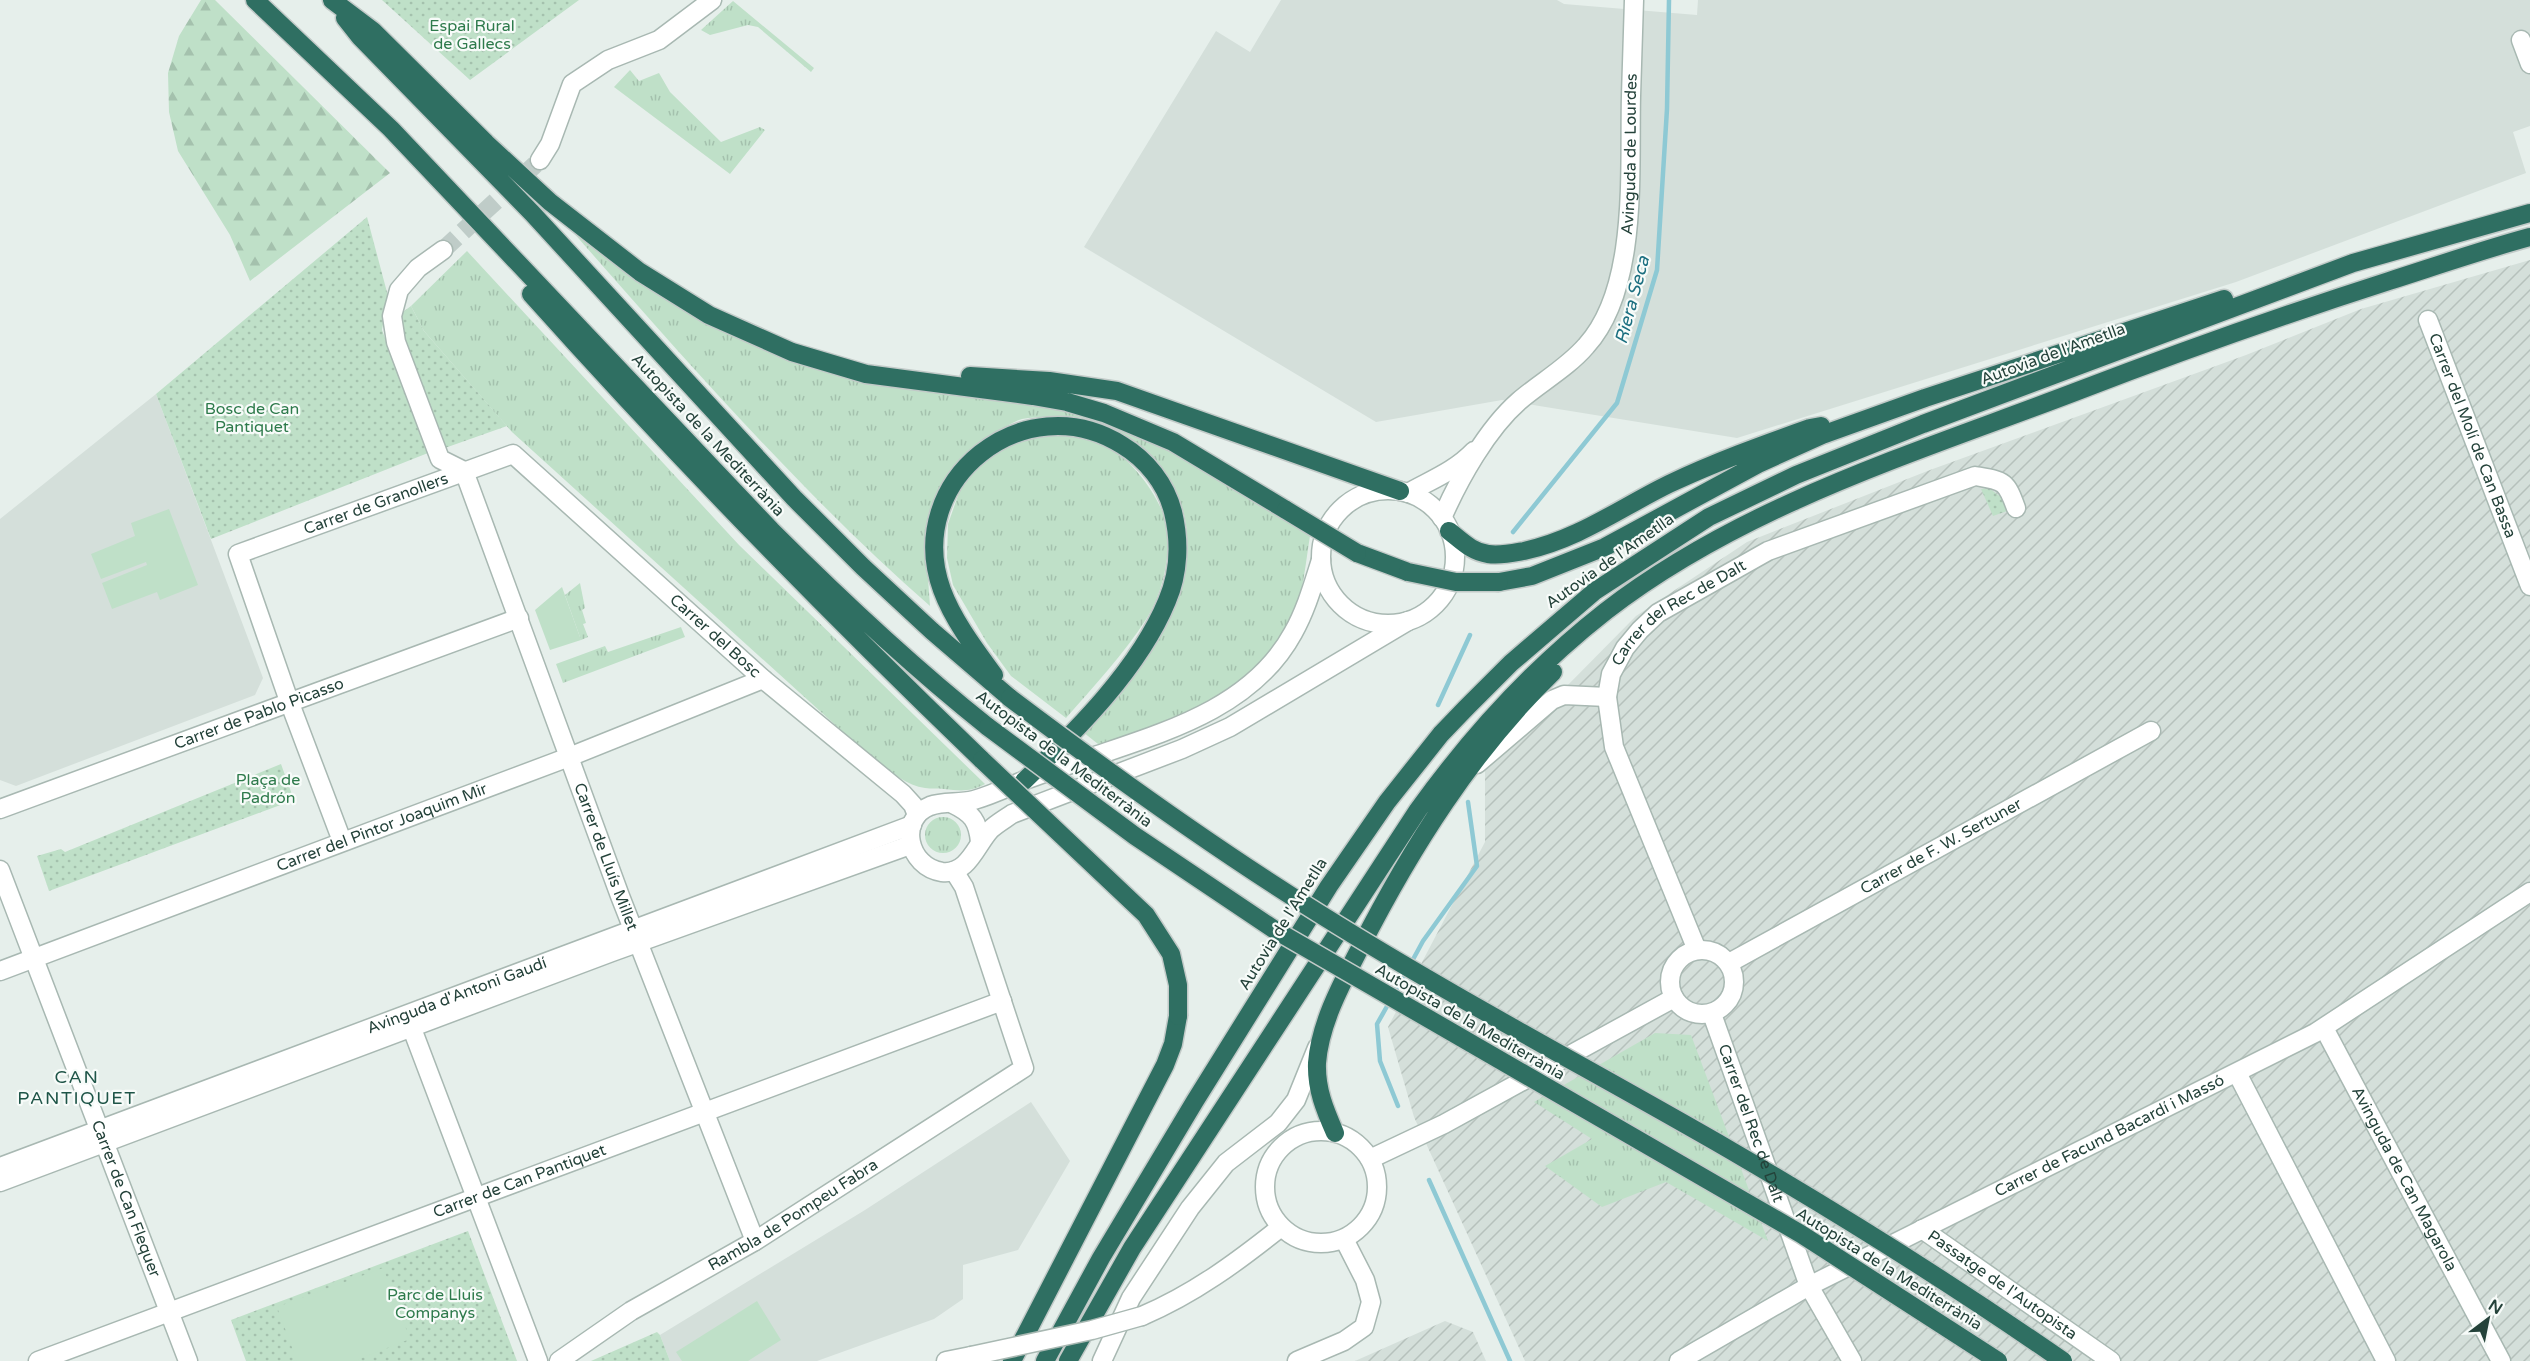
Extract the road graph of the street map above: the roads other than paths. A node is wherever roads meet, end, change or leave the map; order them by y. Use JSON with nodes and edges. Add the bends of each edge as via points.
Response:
{"nodes":[{"id":1,"x":255,"y":0,"type":"edge"},
{"id":2,"x":331,"y":0,"type":"edge"},
{"id":3,"x":712,"y":0,"type":"edge"},
{"id":4,"x":1635,"y":0,"type":"edge"},
{"id":5,"x":2521,"y":40,"type":"dead end"},
{"id":6,"x":2530,"y":64,"type":"edge"},
{"id":7,"x":481,"y":149,"type":"junction"},
{"id":8,"x":540,"y":160,"type":"tunnel mouth"},
{"id":9,"x":2530,"y":213,"type":"edge"},
{"id":10,"x":474,"y":215,"type":"junction"},
{"id":11,"x":2530,"y":237,"type":"edge"},
{"id":12,"x":443,"y":250,"type":"tunnel mouth"},
{"id":13,"x":2353,"y":263,"type":"junction"},
{"id":14,"x":2428,"y":320,"type":"dead end"},
{"id":15,"x":909,"y":380,"type":"junction"},
{"id":16,"x":1870,"y":417,"type":"junction"},
{"id":17,"x":1490,"y":435,"type":"junction"},
{"id":18,"x":513,"y":454,"type":"joint"},
{"id":19,"x":464,"y":471,"type":"junction"},
{"id":20,"x":1404,"y":492,"type":"junction"},
{"id":21,"x":2016,"y":508,"type":"dead end"},
{"id":22,"x":1446,"y":525,"type":"junction"},
{"id":23,"x":1321,"y":560,"type":"junction"},
{"id":24,"x":2530,"y":586,"type":"edge"},
{"id":25,"x":1607,"y":610,"type":"junction"},
{"id":26,"x":519,"y":618,"type":"junction"},
{"id":27,"x":1408,"y":621,"type":"junction"},
{"id":28,"x":764,"y":679,"type":"junction"},
{"id":29,"x":1606,"y":697,"type":"junction"},
{"id":30,"x":1011,"y":699,"type":"junction"},
{"id":31,"x":288,"y":701,"type":"junction"},
{"id":32,"x":2151,"y":731,"type":"dead end"},
{"id":33,"x":569,"y":756,"type":"junction"},
{"id":34,"x":1466,"y":771,"type":"junction"},
{"id":35,"x":1024,"y":781,"type":"junction"},
{"id":36,"x":953,"y":804,"type":"junction"},
{"id":37,"x":0,"y":808,"type":"edge"},
{"id":38,"x":915,"y":820,"type":"junction"},
{"id":39,"x":342,"y":841,"type":"junction"},
{"id":40,"x":980,"y":842,"type":"junction"},
{"id":41,"x":910,"y":845,"type":"junction"},
{"id":42,"x":0,"y":870,"type":"edge"},
{"id":43,"x":954,"y":871,"type":"junction"},
{"id":44,"x":2530,"y":892,"type":"edge"},
{"id":45,"x":637,"y":936,"type":"junction"},
{"id":46,"x":1697,"y":950,"type":"junction"},
{"id":47,"x":33,"y":958,"type":"junction"},
{"id":48,"x":1729,"y":963,"type":"junction"},
{"id":49,"x":0,"y":971,"type":"edge"},
{"id":50,"x":1674,"y":998,"type":"junction"},
{"id":51,"x":1002,"y":1001,"type":"junction"},
{"id":52,"x":1712,"y":1014,"type":"junction"},
{"id":53,"x":410,"y":1021,"type":"junction"},
{"id":54,"x":2324,"y":1028,"type":"junction"},
{"id":55,"x":1321,"y":1038,"type":"junction"},
{"id":56,"x":2237,"y":1073,"type":"junction"},
{"id":57,"x":704,"y":1113,"type":"junction"},
{"id":58,"x":1335,"y":1133,"type":"junction"},
{"id":59,"x":102,"y":1136,"type":"junction"},
{"id":60,"x":1370,"y":1159,"type":"junction"},
{"id":61,"x":0,"y":1167,"type":"edge"},
{"id":62,"x":0,"y":1182,"type":"edge"},
{"id":63,"x":477,"y":1197,"type":"junction"},
{"id":64,"x":1281,"y":1227,"type":"junction"},
{"id":65,"x":1922,"y":1229,"type":"junction"},
{"id":66,"x":1344,"y":1239,"type":"junction"},
{"id":67,"x":755,"y":1240,"type":"junction"},
{"id":68,"x":1809,"y":1286,"type":"junction"},
{"id":69,"x":171,"y":1311,"type":"junction"},
{"id":70,"x":1107,"y":1358,"type":"edge"},
{"id":71,"x":38,"y":1361,"type":"edge"},
{"id":72,"x":188,"y":1361,"type":"edge"},
{"id":73,"x":538,"y":1361,"type":"edge"},
{"id":74,"x":560,"y":1361,"type":"edge"},
{"id":75,"x":946,"y":1361,"type":"edge"},
{"id":76,"x":1012,"y":1361,"type":"edge"},
{"id":77,"x":1045,"y":1361,"type":"edge"},
{"id":78,"x":1068,"y":1361,"type":"edge"},
{"id":79,"x":1297,"y":1361,"type":"edge"},
{"id":80,"x":1679,"y":1361,"type":"edge"},
{"id":81,"x":1852,"y":1361,"type":"edge"},
{"id":82,"x":1998,"y":1361,"type":"edge"},
{"id":83,"x":2063,"y":1361,"type":"edge"},
{"id":84,"x":2111,"y":1361,"type":"edge"},
{"id":85,"x":2386,"y":1361,"type":"edge"},
{"id":86,"x":2501,"y":1361,"type":"edge"}],
"edges":[{"from":1,"to":10,"type":"highway","name":"Autopista de la Mediterrània","via":[[391,129]]},
{"from":2,"to":7,"type":"highway","name":"Autopista de la Mediterrània","via":[[360,37]]},
{"from":3,"to":8,"type":"street","via":[[681,26],[650,44],[608,60],[572,84],[550,144]]},
{"from":4,"to":17,"type":"street","name":"Avinguda de Lourdes","via":[[1630,194],[1625,252],[1613,303],[1587,345],[1519,401]]},
{"from":5,"to":6,"type":"street"},
{"from":7,"to":15,"type":"highway","via":[[640,272],[709,315],[792,352],[866,374]]},
{"from":7,"to":30,"type":"highway","name":"Autopista de la Mediterrània","via":[[802,505],[924,624]]},
{"from":9,"to":13,"type":"highway","name":"Autovia de l'Ametlla"},
{"from":10,"to":76,"type":"highway","bridge":true,"via":[[502,261],[614,384],[860,642],[1146,915],[1171,954],[1178,985],[1173,1044]]},
{"from":10,"to":82,"type":"highway","name":"Autopista de la Mediterrània","bridge":true,"via":[[824,583],[883,639],[988,727],[1135,836],[1275,930],[1801,1234]]},
{"from":11,"to":25,"type":"highway","via":[[2332,299],[2159,360],[1809,494],[1694,552]]},
{"from":12,"to":19,"type":"street","via":[[418,268],[399,290],[392,316],[396,342],[440,459]]},
{"from":13,"to":16,"type":"highway","via":[[2292,276]]},
{"from":13,"to":77,"type":"highway","name":"Autovia de l'Ametlla","via":[[1796,475],[1679,535],[1595,591],[1558,621],[1450,725],[1380,811],[1189,1111]]},
{"from":14,"to":24,"type":"street","name":"Carrer del Molí de Can Bassa"},
{"from":15,"to":16,"type":"highway","bridge":true,"via":[[1033,396],[1104,413],[1173,442],[1358,553],[1408,572],[1456,582],[1499,582],[1532,576],[1605,547],[1758,464]]},
{"from":15,"to":20,"type":"highway","via":[[970,376],[1117,390]]},
{"from":16,"to":22,"type":"highway","via":[[1810,428],[1734,455],[1551,545],[1489,554],[1472,550]]},
{"from":17,"to":20,"type":"street","name":"Avinguda de Lourdes","via":[[1443,476]]},
{"from":17,"to":22,"type":"street","name":"Avinguda de Lourdes","via":[[1452,496]]},
{"from":18,"to":19,"type":"street","name":"Carrer de Granollers"},
{"from":18,"to":28,"type":"street","name":"Carrer del Bosc"},
{"from":19,"to":26,"type":"street","name":"Carrer de Lluís Millet"},
{"from":19,"to":31,"type":"street","name":"Carrer de Granollers","via":[[238,554]]},
{"from":20,"to":22,"type":"street","via":[[1427,503]]},
{"from":20,"to":23,"type":"street","via":[[1382,490],[1364,494],[1344,506],[1326,531]]},
{"from":21,"to":29,"type":"street","name":"Carrer del Rec de Dalt","via":[[2003,481],[1975,476],[1768,551],[1658,613],[1626,648],[1611,674]]},
{"from":22,"to":27,"type":"street","via":[[1454,561],[1446,590],[1426,612]]},
{"from":23,"to":27,"type":"street","via":[[1332,595],[1350,612],[1372,622]]},
{"from":23,"to":35,"type":"street","via":[[1293,633],[1252,684],[1186,723]]},
{"from":25,"to":34,"type":"highway"},
{"from":25,"to":78,"type":"highway","via":[[1561,648],[1499,709],[1418,810],[1132,1248]]},
{"from":26,"to":31,"type":"street","name":"Carrer de Pablo Picasso"},
{"from":26,"to":33,"type":"street","name":"Carrer de Lluís Millet"},
{"from":27,"to":40,"type":"street","via":[[1230,727],[1012,814]]},
{"from":28,"to":33,"type":"street","name":"Carrer del Pintor Joaquim Mir"},
{"from":28,"to":38,"type":"street","name":"Carrer del Bosc","via":[[903,794],[913,805]]},
{"from":29,"to":34,"type":"street","via":[[1564,695],[1552,700]]},
{"from":29,"to":46,"type":"street","name":"Carrer del Rec de Dalt","via":[[1614,747]]},
{"from":30,"to":35,"type":"highway","via":[[978,654],[942,590],[936,546],[942,509],[956,478],[970,461],[1014,433],[1054,425],[1097,431],[1134,452],[1167,494],[1178,543],[1174,582],[1136,657],[1079,725]]},
{"from":30,"to":83,"type":"highway","name":"Autopista de la Mediterrània","bridge":true,"via":[[1186,827],[1324,917],[1730,1150],[1876,1238]]},
{"from":31,"to":37,"type":"street","name":"Carrer de Pablo Picasso"},
{"from":31,"to":39,"type":"street"},
{"from":32,"to":48,"type":"street","name":"Carrer de F. W. Sertuner"},
{"from":33,"to":39,"type":"street","name":"Carrer del Pintor Joaquim Mir"},
{"from":33,"to":45,"type":"street","name":"Carrer de Lluís Millet"},
{"from":34,"to":55,"type":"highway","via":[[1378,913],[1344,980]]},
{"from":35,"to":36,"type":"street"},
{"from":36,"to":38,"type":"street","via":[[927,807]]},
{"from":36,"to":40,"type":"street","via":[[977,822]]},
{"from":38,"to":41,"type":"street"},
{"from":38,"to":45,"type":"street","name":"Avinguda d'Antoni Gaudí"},
{"from":39,"to":47,"type":"street","name":"Carrer del Pintor Joaquim Mir"},
{"from":40,"to":43,"type":"street","via":[[975,854]]},
{"from":41,"to":43,"type":"street","via":[[915,857],[926,867]]},
{"from":41,"to":45,"type":"street","name":"Avinguda d'Antoni Gaudí"},
{"from":42,"to":47,"type":"street","name":"Carrer de Can Flequer"},
{"from":43,"to":51,"type":"street","via":[[964,887]]},
{"from":44,"to":54,"type":"street","name":"Carrer de Facund Bacardí i Massó"},
{"from":45,"to":53,"type":"street","name":"Avinguda d'Antoni Gaudí"},
{"from":45,"to":57,"type":"street","name":"Carrer de Lluís Millet"},
{"from":46,"to":48,"type":"street","via":[[1709,950]]},
{"from":46,"to":50,"type":"street","via":[[1683,956],[1673,968],[1669,983]]},
{"from":47,"to":49,"type":"street","name":"Carrer del Pintor Joaquim Mir"},
{"from":47,"to":59,"type":"street","name":"Carrer de Can Flequer"},
{"from":48,"to":52,"type":"street","via":[[1735,977],[1734,993],[1725,1006]]},
{"from":50,"to":52,"type":"street","via":[[1690,1013]]},
{"from":50,"to":60,"type":"street","via":[[1444,1124]]},
{"from":51,"to":57,"type":"street","name":"Carrer de Can Pantiquet"},
{"from":51,"to":67,"type":"street","name":"Rambla de Pompeu Fabra","via":[[1024,1068]]},
{"from":52,"to":68,"type":"street","name":"Carrer del Rec de Dalt"},
{"from":53,"to":59,"type":"street","name":"Avinguda d'Antoni Gaudí"},
{"from":53,"to":63,"type":"street"},
{"from":54,"to":56,"type":"street","name":"Carrer de Facund Bacardí i Massó"},
{"from":54,"to":86,"type":"street","name":"Avinguda de Can Magarola"},
{"from":55,"to":58,"type":"highway","via":[[1317,1062],[1319,1093]]},
{"from":55,"to":70,"type":"street","via":[[1296,1100],[1278,1123],[1226,1163],[1190,1208],[1131,1298]]},
{"from":56,"to":65,"type":"street","name":"Carrer de Facund Bacardí i Massó"},
{"from":56,"to":85,"type":"street"},
{"from":57,"to":63,"type":"street","name":"Carrer de Can Pantiquet"},
{"from":57,"to":67,"type":"street","name":"Carrer de Lluís Millet"},
{"from":58,"to":60,"type":"street","via":[[1349,1138]]},
{"from":58,"to":64,"type":"street","via":[[1303,1134],[1288,1141],[1272,1160],[1264,1183],[1265,1199]]},
{"from":59,"to":61,"type":"street","name":"Avinguda d'Antoni Gaudí"},
{"from":59,"to":62,"type":"street","name":"Avinguda d'Antoni Gaudí"},
{"from":59,"to":69,"type":"street","name":"Carrer de Can Flequer"},
{"from":60,"to":66,"type":"street","via":[[1377,1196],[1371,1214]]},
{"from":63,"to":69,"type":"street","name":"Carrer de Can Pantiquet"},
{"from":63,"to":73,"type":"street"},
{"from":64,"to":66,"type":"street","via":[[1300,1240],[1322,1244]]},
{"from":64,"to":75,"type":"street","bridge":true,"via":[[1214,1279],[1142,1316]]},
{"from":65,"to":68,"type":"street","name":"Carrer de Facund Bacardí i Massó"},
{"from":65,"to":84,"type":"street","name":"Passatge de l'Autopista"},
{"from":66,"to":79,"type":"street","via":[[1365,1280],[1371,1302],[1364,1327],[1344,1341]]},
{"from":67,"to":74,"type":"street","name":"Rambla de Pompeu Fabra","via":[[632,1311]]},
{"from":68,"to":80,"type":"street","name":"Carrer de Facund Bacardí i Massó"},
{"from":68,"to":81,"type":"street","name":"Carrer del Rec de Dalt"},
{"from":69,"to":71,"type":"street","name":"Carrer de Can Pantiquet"},
{"from":69,"to":72,"type":"street","name":"Carrer de Can Flequer"}]}
